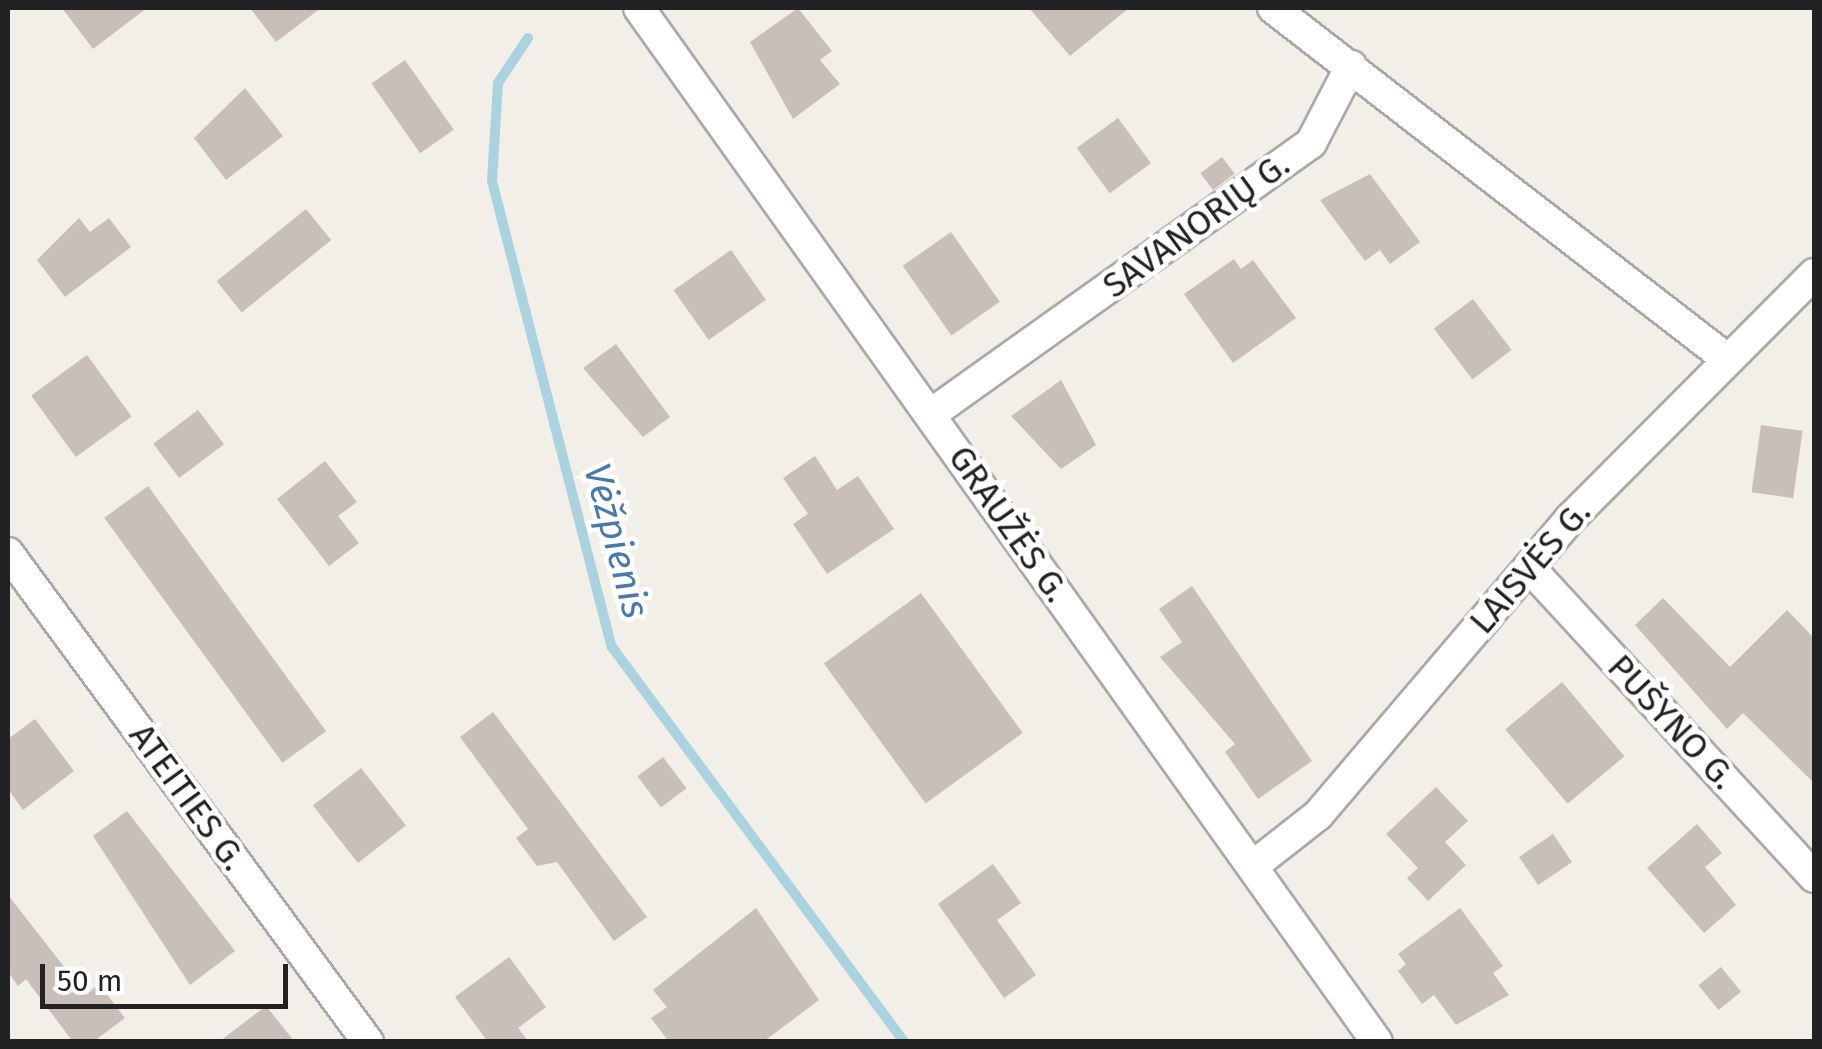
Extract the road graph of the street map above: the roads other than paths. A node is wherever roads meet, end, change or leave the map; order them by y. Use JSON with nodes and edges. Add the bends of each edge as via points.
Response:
{"nodes":[{"id":1,"x":639,"y":8,"type":"edge"},
{"id":2,"x":1273,"y":8,"type":"edge"},
{"id":3,"x":1351,"y":66,"type":"junction"},
{"id":4,"x":1814,"y":274,"type":"edge"},
{"id":5,"x":1727,"y":359,"type":"junction"},
{"id":6,"x":932,"y":414,"type":"junction"},
{"id":7,"x":8,"y":553,"type":"edge"},
{"id":8,"x":1529,"y":567,"type":"junction"},
{"id":9,"x":1252,"y":866,"type":"junction"},
{"id":10,"x":1814,"y":877,"type":"edge"},
{"id":11,"x":368,"y":1042,"type":"edge"},
{"id":12,"x":1378,"y":1042,"type":"edge"}],
"edges":[{"from":1,"to":6,"type":"street","name":"GRAUŽĖS G."},
{"from":2,"to":3,"type":"street"},
{"from":3,"to":5,"type":"street"},
{"from":3,"to":6,"type":"street","name":"SAVANORIŲ G.","via":[[1312,143]]},
{"from":4,"to":5,"type":"street","name":"LAISVĖS G."},
{"from":5,"to":8,"type":"street","name":"LAISVĖS G."},
{"from":6,"to":9,"type":"street","name":"GRAUŽĖS G."},
{"from":7,"to":11,"type":"street","name":"ATEITIES G."},
{"from":8,"to":9,"type":"street","name":"LAISVĖS G.","via":[[1318,815]]},
{"from":8,"to":10,"type":"street","name":"PUŠYNO G."},
{"from":9,"to":12,"type":"street","name":"GRAUŽĖS G."}]}
